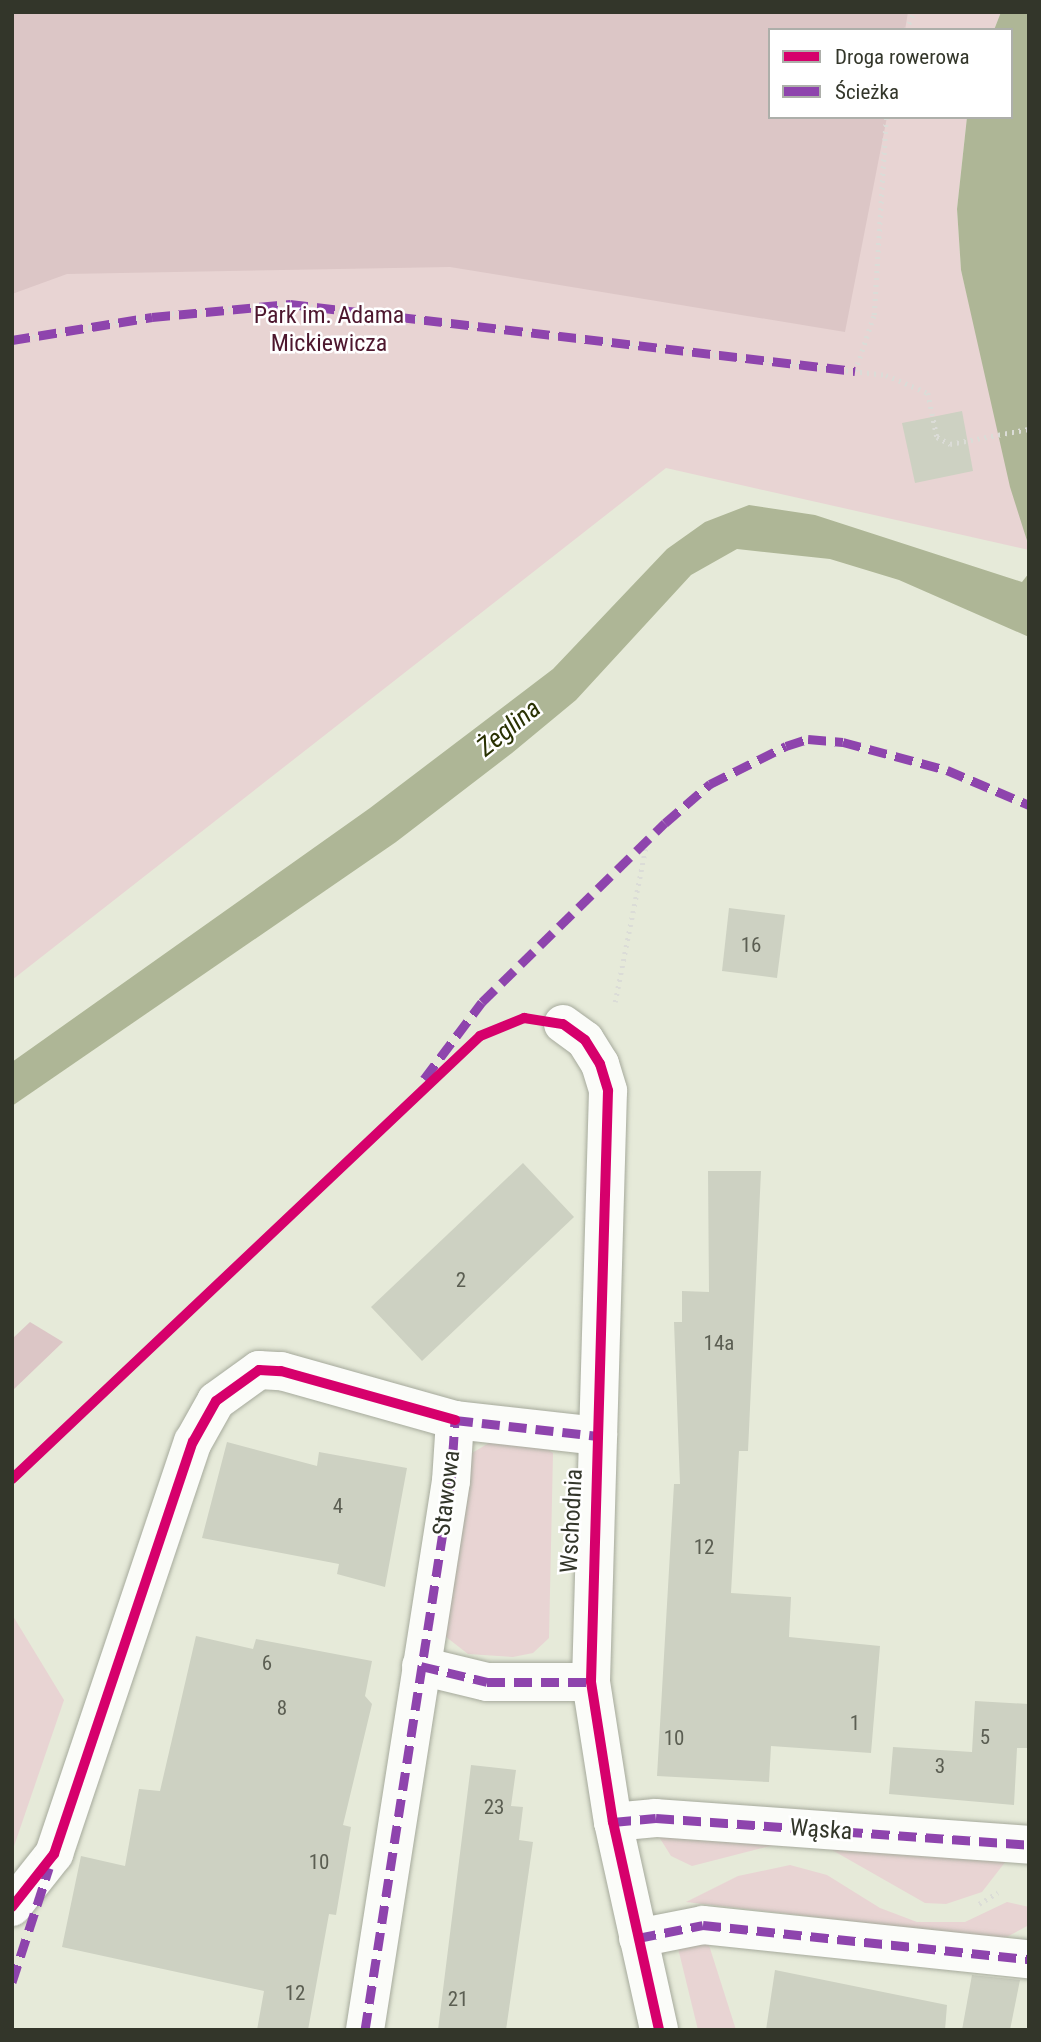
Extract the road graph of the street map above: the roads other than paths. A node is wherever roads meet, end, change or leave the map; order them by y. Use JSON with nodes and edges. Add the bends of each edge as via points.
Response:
{"nodes":[{"id":1,"x":563,"y":1024,"type":"dead end"},
{"id":2,"x":455,"y":1420,"type":"junction"},
{"id":3,"x":598,"y":1436,"type":"junction"},
{"id":4,"x":421,"y":1666,"type":"junction"},
{"id":5,"x":591,"y":1682,"type":"junction"},
{"id":6,"x":613,"y":1822,"type":"junction"},
{"id":7,"x":1029,"y":1845,"type":"edge"},
{"id":8,"x":12,"y":1907,"type":"edge"},
{"id":9,"x":638,"y":1938,"type":"junction"},
{"id":10,"x":1029,"y":1959,"type":"edge"},
{"id":11,"x":365,"y":2030,"type":"edge"},
{"id":12,"x":659,"y":2030,"type":"edge"}],
"edges":[{"from":1,"to":3,"type":"street","name":"Wschodnia","via":[[585,1040],[600,1064],[608,1091]]},
{"from":2,"to":3,"type":"street","name":"Stawowa"},
{"from":2,"to":4,"type":"street","name":"Stawowa"},
{"from":2,"to":8,"type":"street","via":[[281,1371],[259,1370],[216,1401],[193,1442],[54,1854]]},
{"from":3,"to":5,"type":"street","name":"Wschodnia"},
{"from":4,"to":5,"type":"street","via":[[488,1682]]},
{"from":4,"to":11,"type":"street","name":"Stawowa"},
{"from":5,"to":6,"type":"street","name":"Wschodnia"},
{"from":6,"to":7,"type":"street","name":"Wąska","via":[[656,1818]]},
{"from":6,"to":9,"type":"street","name":"Wschodnia"},
{"from":9,"to":10,"type":"street","via":[[703,1925]]},
{"from":9,"to":12,"type":"street","name":"Wschodnia"}]}
